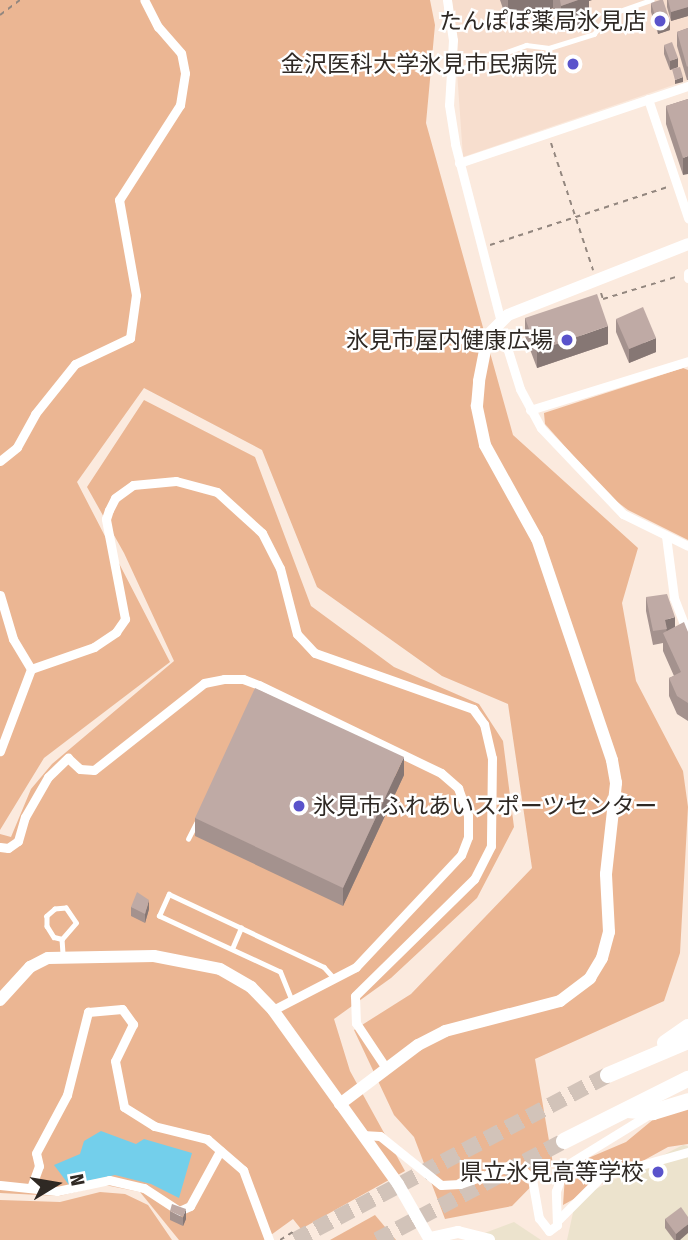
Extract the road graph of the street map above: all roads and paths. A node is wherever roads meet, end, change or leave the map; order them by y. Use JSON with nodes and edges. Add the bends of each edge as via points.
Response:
{"nodes":[{"id":1,"x":20,"y":0,"type":"edge"},
{"id":2,"x":144,"y":0,"type":"edge"},
{"id":3,"x":447,"y":0,"type":"edge"},
{"id":4,"x":651,"y":0,"type":"edge"},
{"id":5,"x":0,"y":15,"type":"edge"},
{"id":6,"x":452,"y":72,"type":"junction"},
{"id":7,"x":688,"y":86,"type":"edge"},
{"id":8,"x":648,"y":99,"type":"junction"},
{"id":9,"x":547,"y":132,"type":"junction"},
{"id":10,"x":459,"y":163,"type":"junction"},
{"id":11,"x":676,"y":184,"type":"junction"},
{"id":12,"x":576,"y":217,"type":"junction"},
{"id":13,"x":688,"y":218,"type":"edge"},
{"id":14,"x":688,"y":244,"type":"edge"},
{"id":15,"x":481,"y":248,"type":"junction"},
{"id":16,"x":595,"y":275,"type":"dead end"},
{"id":17,"x":687,"y":275,"type":"edge"},
{"id":18,"x":601,"y":293,"type":"dead end"},
{"id":19,"x":500,"y":318,"type":"dead end"},
{"id":20,"x":505,"y":341,"type":"dead end"},
{"id":21,"x":688,"y":361,"type":"edge"},
{"id":22,"x":530,"y":410,"type":"junction"},
{"id":23,"x":0,"y":461,"type":"edge"},
{"id":24,"x":666,"y":536,"type":"junction"},
{"id":25,"x":688,"y":546,"type":"edge"},
{"id":26,"x":0,"y":596,"type":"edge"},
{"id":27,"x":688,"y":635,"type":"edge"},
{"id":28,"x":31,"y":668,"type":"junction"},
{"id":29,"x":264,"y":687,"type":"junction"},
{"id":30,"x":258,"y":699,"type":"edge"},
{"id":31,"x":0,"y":751,"type":"edge"},
{"id":32,"x":200,"y":816,"type":"edge"},
{"id":33,"x":188,"y":839,"type":"dead end"},
{"id":34,"x":0,"y":847,"type":"edge"},
{"id":35,"x":241,"y":928,"type":"junction"},
{"id":36,"x":62,"y":939,"type":"junction"},
{"id":37,"x":232,"y":949,"type":"junction"},
{"id":38,"x":63,"y":956,"type":"junction"},
{"id":39,"x":334,"y":978,"type":"junction"},
{"id":40,"x":0,"y":1000,"type":"edge"},
{"id":41,"x":292,"y":1000,"type":"junction"},
{"id":42,"x":273,"y":1010,"type":"junction"},
{"id":43,"x":688,"y":1027,"type":"edge"},
{"id":44,"x":688,"y":1041,"type":"edge"},
{"id":45,"x":637,"y":1062,"type":"junction"},
{"id":46,"x":386,"y":1068,"type":"junction"},
{"id":47,"x":608,"y":1075,"type":"tunnel mouth"},
{"id":48,"x":688,"y":1079,"type":"edge"},
{"id":49,"x":688,"y":1101,"type":"edge"},
{"id":50,"x":340,"y":1104,"type":"junction"},
{"id":51,"x":628,"y":1110,"type":"junction"},
{"id":52,"x":653,"y":1112,"type":"junction"},
{"id":53,"x":362,"y":1135,"type":"junction"},
{"id":54,"x":564,"y":1140,"type":"tunnel mouth"},
{"id":55,"x":220,"y":1151,"type":"junction"},
{"id":56,"x":688,"y":1152,"type":"edge"},
{"id":57,"x":0,"y":1185,"type":"edge"},
{"id":58,"x":32,"y":1185,"type":"junction"},
{"id":59,"x":559,"y":1219,"type":"junction"},
{"id":60,"x":296,"y":1230,"type":"dead end"},
{"id":61,"x":430,"y":1239,"type":"edge"},
{"id":62,"x":269,"y":1240,"type":"edge"},
{"id":63,"x":281,"y":1240,"type":"edge"},
{"id":64,"x":489,"y":1240,"type":"edge"}],
"edges":[{"from":1,"to":5,"type":"path"},
{"from":2,"to":23,"type":"street","via":[[158,27],[181,53],[185,73],[180,105],[119,200],[136,295],[130,338],[75,364],[48,395],[17,447]]},
{"from":3,"to":6,"type":"street"},
{"from":4,"to":6,"type":"lane","via":[[608,15],[594,34],[549,48],[526,45]]},
{"from":6,"to":10,"type":"street","via":[[449,105]]},
{"from":7,"to":8,"type":"street"},
{"from":8,"to":9,"type":"street"},
{"from":8,"to":11,"type":"street"},
{"from":9,"to":10,"type":"street"},
{"from":9,"to":12,"type":"path"},
{"from":10,"to":15,"type":"street"},
{"from":11,"to":12,"type":"path"},
{"from":11,"to":13,"type":"street"},
{"from":12,"to":15,"type":"path"},
{"from":12,"to":16,"type":"path"},
{"from":14,"to":46,"type":"street","via":[[508,315],[488,335],[479,381],[477,407],[485,445],[537,539],[612,760],[616,783],[606,874],[609,932],[602,958],[590,978],[560,1001],[458,1026],[418,1045]]},
{"from":15,"to":19,"type":"street"},
{"from":17,"to":18,"type":"path","via":[[603,299]]},
{"from":20,"to":22,"type":"street"},
{"from":21,"to":22,"type":"street"},
{"from":22,"to":24,"type":"street","via":[[623,514]]},
{"from":24,"to":25,"type":"street"},
{"from":24,"to":27,"type":"street","via":[[674,598]]},
{"from":26,"to":28,"type":"street","via":[[13,639]]},
{"from":28,"to":31,"type":"street"},
{"from":28,"to":46,"type":"street","via":[[94,647],[116,632],[125,619],[110,545],[109,510],[115,498],[133,485],[176,481],[217,492],[262,533],[280,568],[297,634],[316,653],[473,709],[484,724],[492,758],[491,846],[474,879],[355,996],[356,1023]]},
{"from":29,"to":30,"type":"lane"},
{"from":29,"to":34,"type":"street","via":[[243,679],[204,683],[94,770],[80,769],[68,758],[48,777],[25,817],[18,841]]},
{"from":29,"to":39,"type":"street","via":[[442,773],[458,788],[468,815],[468,837],[461,855],[356,967]]},
{"from":32,"to":33,"type":"lane"},
{"from":35,"to":37,"type":"lane"},
{"from":35,"to":37,"type":"lane","via":[[169,894],[159,916]]},
{"from":35,"to":39,"type":"lane","via":[[324,967]]},
{"from":36,"to":36,"type":"lane","via":[[54,937],[47,916],[66,908],[76,923]]},
{"from":36,"to":38,"type":"lane"},
{"from":37,"to":41,"type":"lane","via":[[280,972]]},
{"from":38,"to":40,"type":"street","via":[[30,967]]},
{"from":38,"to":42,"type":"street","via":[[188,960],[220,969],[251,987]]},
{"from":39,"to":41,"type":"street"},
{"from":41,"to":42,"type":"street"},
{"from":42,"to":50,"type":"street"},
{"from":43,"to":45,"type":"highway"},
{"from":44,"to":45,"type":"highway"},
{"from":45,"to":47,"type":"highway"},
{"from":46,"to":50,"type":"street"},
{"from":48,"to":51,"type":"highway"},
{"from":49,"to":52,"type":"highway"},
{"from":50,"to":53,"type":"street"},
{"from":51,"to":52,"type":"highway"},
{"from":51,"to":54,"type":"highway"},
{"from":52,"to":59,"type":"street","via":[[565,1166],[556,1191]]},
{"from":53,"to":59,"type":"street","via":[[380,1136],[441,1185],[460,1184],[503,1169],[523,1170],[532,1179],[544,1229],[554,1229]]},
{"from":53,"to":61,"type":"street","via":[[422,1219]]},
{"from":55,"to":58,"type":"street","via":[[190,1206],[179,1211],[144,1188],[109,1180],[57,1191]]},
{"from":55,"to":58,"type":"street","via":[[207,1139],[136,1118],[124,1107],[115,1060],[132,1024],[122,1009],[103,1008],[88,1012],[81,1027],[82,1042],[67,1095],[36,1153],[39,1166]]},
{"from":55,"to":62,"type":"street","via":[[243,1170]]},
{"from":56,"to":59,"type":"street","via":[[601,1176]]},
{"from":57,"to":58,"type":"street"},
{"from":60,"to":63,"type":"path"},
{"from":61,"to":64,"type":"street","via":[[458,1232]]}]}
